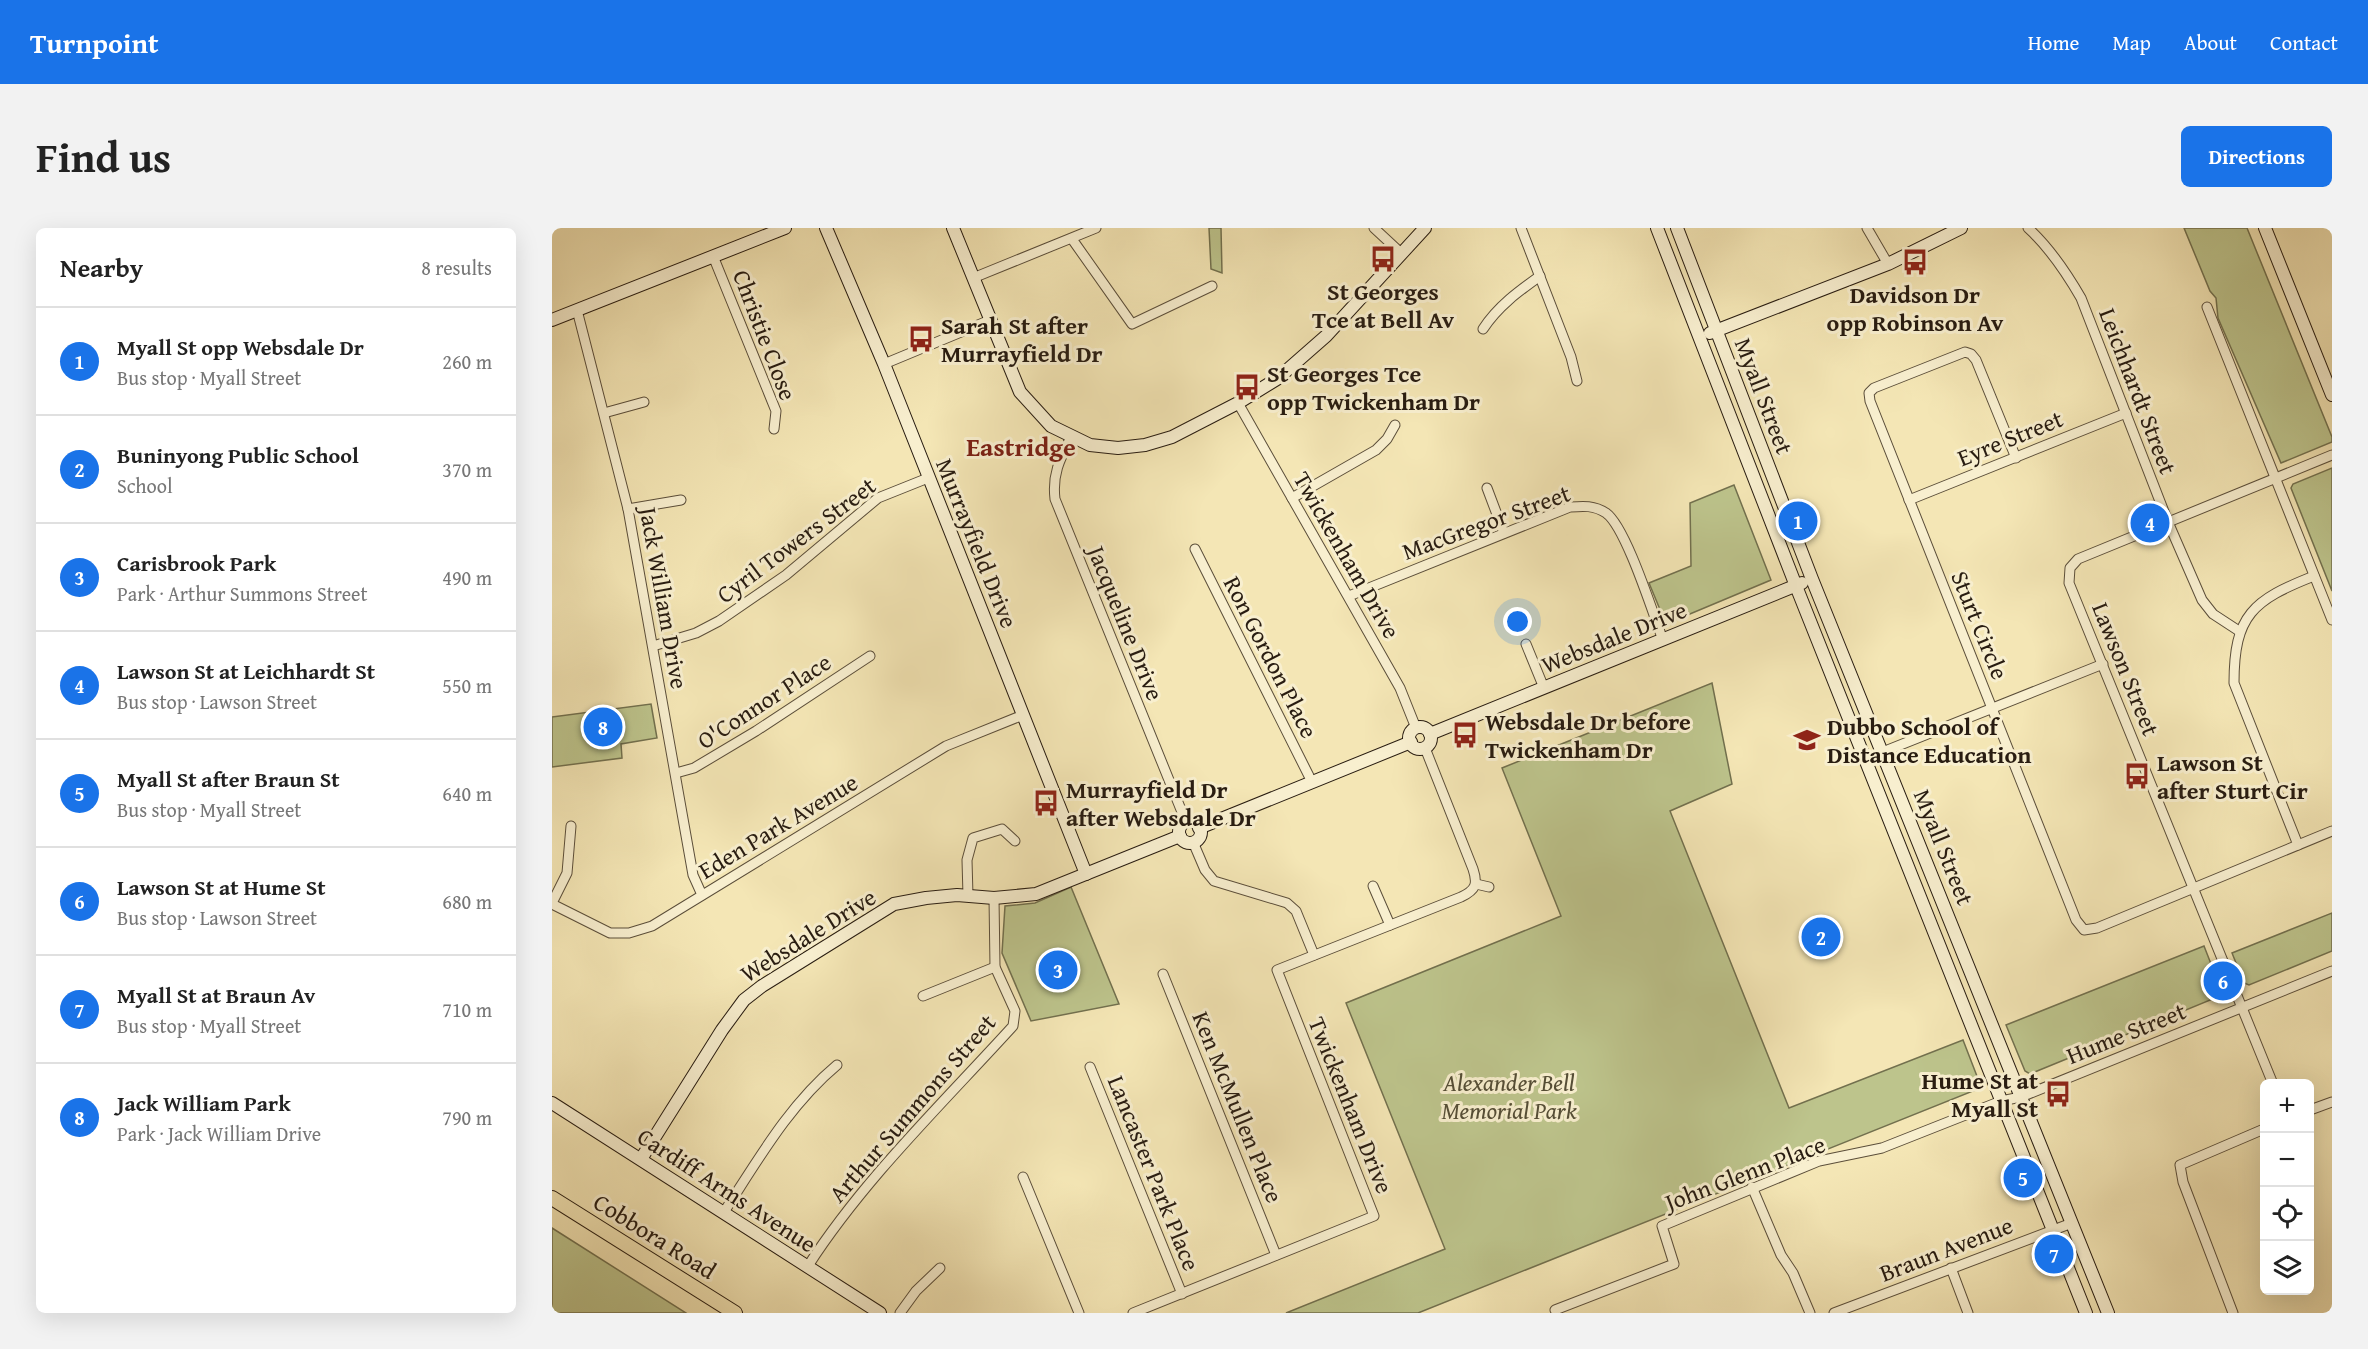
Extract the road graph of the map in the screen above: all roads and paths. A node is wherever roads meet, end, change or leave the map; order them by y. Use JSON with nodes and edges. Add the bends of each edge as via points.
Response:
{"nodes":[{"id":1,"x":785,"y":228,"type":"edge"},
{"id":2,"x":826,"y":228,"type":"edge"},
{"id":3,"x":953,"y":228,"type":"edge"},
{"id":4,"x":1096,"y":228,"type":"edge"},
{"id":5,"x":1374,"y":228,"type":"edge"},
{"id":6,"x":1425,"y":228,"type":"edge"},
{"id":7,"x":1521,"y":228,"type":"edge"},
{"id":8,"x":1657,"y":228,"type":"edge"},
{"id":9,"x":1677,"y":228,"type":"edge"},
{"id":10,"x":1868,"y":228,"type":"edge"},
{"id":11,"x":1961,"y":228,"type":"edge"},
{"id":12,"x":2028,"y":228,"type":"edge"},
{"id":13,"x":2265,"y":228,"type":"edge"},
{"id":14,"x":1072,"y":239,"type":"junction"},
{"id":15,"x":1401,"y":253,"type":"junction"},
{"id":16,"x":713,"y":256,"type":"junction"},
{"id":17,"x":1888,"y":264,"type":"junction"},
{"id":18,"x":1540,"y":276,"type":"junction"},
{"id":19,"x":973,"y":278,"type":"junction"},
{"id":20,"x":1212,"y":286,"type":"dead end"},
{"id":21,"x":2206,"y":307,"type":"dead end"},
{"id":22,"x":577,"y":310,"type":"junction"},
{"id":23,"x":552,"y":320,"type":"edge"},
{"id":24,"x":990,"y":320,"type":"junction"},
{"id":25,"x":1483,"y":329,"type":"dead end"},
{"id":26,"x":1717,"y":330,"type":"junction"},
{"id":27,"x":1699,"y":337,"type":"junction"},
{"id":28,"x":884,"y":364,"type":"junction"},
{"id":29,"x":1577,"y":381,"type":"dead end"},
{"id":30,"x":2332,"y":395,"type":"edge"},
{"id":31,"x":644,"y":402,"type":"dead end"},
{"id":32,"x":1238,"y":403,"type":"junction"},
{"id":33,"x":604,"y":413,"type":"junction"},
{"id":34,"x":2126,"y":413,"type":"junction"},
{"id":35,"x":1395,"y":425,"type":"dead end"},
{"id":36,"x":774,"y":429,"type":"dead end"},
{"id":37,"x":1071,"y":437,"type":"junction"},
{"id":38,"x":2332,"y":455,"type":"edge"},
{"id":39,"x":2016,"y":458,"type":"junction"},
{"id":40,"x":2275,"y":477,"type":"junction"},
{"id":41,"x":928,"y":478,"type":"junction"},
{"id":42,"x":1487,"y":488,"type":"dead end"},
{"id":43,"x":1292,"y":498,"type":"junction"},
{"id":44,"x":681,"y":500,"type":"dead end"},
{"id":45,"x":1909,"y":500,"type":"junction"},
{"id":46,"x":628,"y":509,"type":"junction"},
{"id":47,"x":2168,"y":522,"type":"junction"},
{"id":48,"x":1504,"y":533,"type":"junction"},
{"id":49,"x":1195,"y":549,"type":"dead end"},
{"id":50,"x":2314,"y":576,"type":"junction"},
{"id":51,"x":1812,"y":579,"type":"junction"},
{"id":52,"x":1796,"y":586,"type":"junction"},
{"id":53,"x":1349,"y":596,"type":"junction"},
{"id":54,"x":2332,"y":620,"type":"edge"},
{"id":55,"x":2239,"y":631,"type":"junction"},
{"id":56,"x":1664,"y":640,"type":"junction"},
{"id":57,"x":1526,"y":644,"type":"dead end"},
{"id":58,"x":653,"y":646,"type":"junction"},
{"id":59,"x":870,"y":656,"type":"dead end"},
{"id":60,"x":2103,"y":664,"type":"junction"},
{"id":61,"x":1544,"y":688,"type":"junction"},
{"id":62,"x":1992,"y":708,"type":"junction"},
{"id":63,"x":1023,"y":715,"type":"junction"},
{"id":64,"x":1416,"y":729,"type":"junction"},
{"id":65,"x":1430,"y":734,"type":"junction"},
{"id":66,"x":1411,"y":742,"type":"junction"},
{"id":67,"x":1425,"y":748,"type":"junction"},
{"id":68,"x":1883,"y":752,"type":"junction"},
{"id":69,"x":1865,"y":759,"type":"junction"},
{"id":70,"x":676,"y":773,"type":"junction"},
{"id":71,"x":1312,"y":782,"type":"junction"},
{"id":72,"x":1186,"y":822,"type":"junction"},
{"id":73,"x":572,"y":826,"type":"dead end"},
{"id":74,"x":1199,"y":828,"type":"junction"},
{"id":75,"x":2332,"y":831,"type":"edge"},
{"id":76,"x":1180,"y":836,"type":"junction"},
{"id":77,"x":1015,"y":841,"type":"dead end"},
{"id":78,"x":1193,"y":842,"type":"junction"},
{"id":79,"x":2298,"y":845,"type":"junction"},
{"id":80,"x":1086,"y":874,"type":"junction"},
{"id":81,"x":1476,"y":884,"type":"junction"},
{"id":82,"x":1373,"y":886,"type":"dead end"},
{"id":83,"x":1489,"y":887,"type":"dead end"},
{"id":84,"x":2193,"y":889,"type":"junction"},
{"id":85,"x":702,"y":895,"type":"junction"},
{"id":86,"x":968,"y":896,"type":"junction"},
{"id":87,"x":994,"y":898,"type":"junction"},
{"id":88,"x":552,"y":904,"type":"edge"},
{"id":89,"x":1390,"y":925,"type":"junction"},
{"id":90,"x":1314,"y":955,"type":"junction"},
{"id":91,"x":995,"y":967,"type":"junction"},
{"id":92,"x":2332,"y":971,"type":"edge"},
{"id":93,"x":1163,"y":974,"type":"dead end"},
{"id":94,"x":923,"y":996,"type":"dead end"},
{"id":95,"x":2242,"y":1006,"type":"junction"},
{"id":96,"x":837,"y":1065,"type":"dead end"},
{"id":97,"x":1090,"y":1067,"type":"dead end"},
{"id":98,"x":2271,"y":1079,"type":"edge"},
{"id":99,"x":2021,"y":1097,"type":"junction"},
{"id":100,"x":2001,"y":1101,"type":"junction"},
{"id":101,"x":2332,"y":1102,"type":"edge"},
{"id":102,"x":552,"y":1103,"type":"edge"},
{"id":103,"x":2314,"y":1109,"type":"edge"},
{"id":104,"x":2260,"y":1131,"type":"edge"},
{"id":105,"x":641,"y":1159,"type":"junction"},
{"id":106,"x":1023,"y":1177,"type":"dead end"},
{"id":107,"x":1752,"y":1187,"type":"junction"},
{"id":108,"x":552,"y":1198,"type":"edge"},
{"id":109,"x":724,"y":1212,"type":"junction"},
{"id":110,"x":2072,"y":1222,"type":"junction"},
{"id":111,"x":2053,"y":1230,"type":"junction"},
{"id":112,"x":1276,"y":1255,"type":"junction"},
{"id":113,"x":807,"y":1266,"type":"junction"},
{"id":114,"x":940,"y":1268,"type":"dead end"},
{"id":115,"x":1951,"y":1268,"type":"junction"},
{"id":116,"x":1182,"y":1294,"type":"junction"},
{"id":117,"x":1555,"y":1310,"type":"dead end"},
{"id":118,"x":735,"y":1313,"type":"edge"},
{"id":119,"x":880,"y":1313,"type":"edge"},
{"id":120,"x":900,"y":1313,"type":"edge"},
{"id":121,"x":1079,"y":1313,"type":"edge"},
{"id":122,"x":1133,"y":1313,"type":"edge"},
{"id":123,"x":1810,"y":1313,"type":"edge"},
{"id":124,"x":1834,"y":1313,"type":"edge"},
{"id":125,"x":1968,"y":1313,"type":"edge"},
{"id":126,"x":2086,"y":1313,"type":"edge"},
{"id":127,"x":2108,"y":1313,"type":"edge"},
{"id":128,"x":2234,"y":1313,"type":"edge"}],
"edges":[{"from":1,"to":16,"type":"street"},
{"from":2,"to":28,"type":"street","name":"Murrayfield Drive"},
{"from":3,"to":19,"type":"street"},
{"from":4,"to":14,"type":"street"},
{"from":5,"to":15,"type":"street"},
{"from":6,"to":15,"type":"street"},
{"from":7,"to":18,"type":"street"},
{"from":8,"to":27,"type":"street","name":"Myall Street"},
{"from":9,"to":26,"type":"street","name":"Myall Street"},
{"from":10,"to":17,"type":"street"},
{"from":11,"to":17,"type":"street"},
{"from":12,"to":34,"type":"street","name":"Leichhardt Street","via":[[2065,271],[2081,298]]},
{"from":13,"to":30,"type":"street"},
{"from":14,"to":19,"type":"street"},
{"from":14,"to":20,"type":"street","via":[[1132,324]]},
{"from":15,"to":32,"type":"street","via":[[1310,352]]},
{"from":16,"to":22,"type":"street"},
{"from":16,"to":36,"type":"street","name":"Christie Close","via":[[776,411]]},
{"from":17,"to":26,"type":"street"},
{"from":18,"to":25,"type":"street","via":[[1516,293]]},
{"from":18,"to":29,"type":"street"},
{"from":19,"to":24,"type":"street"},
{"from":21,"to":40,"type":"street"},
{"from":22,"to":23,"type":"street"},
{"from":22,"to":33,"type":"street","name":"Jack William Drive"},
{"from":24,"to":28,"type":"street"},
{"from":24,"to":37,"type":"street","via":[[1020,392],[1051,426]]},
{"from":26,"to":27,"type":"street"},
{"from":26,"to":51,"type":"street","name":"Myall Street"},
{"from":27,"to":52,"type":"street","name":"Myall Street"},
{"from":28,"to":41,"type":"street","name":"Murrayfield Drive"},
{"from":31,"to":33,"type":"street"},
{"from":32,"to":37,"type":"street","via":[[1172,437],[1145,445],[1090,445]]},
{"from":32,"to":43,"type":"street","name":"Twickenham Drive"},
{"from":33,"to":46,"type":"street","name":"Jack William Drive"},
{"from":34,"to":39,"type":"street","name":"Eyre Street"},
{"from":34,"to":47,"type":"street","name":"Leichhardt Street"},
{"from":35,"to":43,"type":"street","via":[[1376,450]]},
{"from":37,"to":72,"type":"street","name":"Jacqueline Drive","via":[[1055,470],[1055,499]]},
{"from":38,"to":40,"type":"street","name":"Lawson Street"},
{"from":39,"to":45,"type":"street","name":"Eyre Street"},
{"from":39,"to":45,"type":"street","name":"Sturt Circle","via":[[1976,360],[1965,352],[1869,393]]},
{"from":40,"to":47,"type":"street","name":"Lawson Street"},
{"from":40,"to":50,"type":"street"},
{"from":41,"to":58,"type":"street","name":"Cyril Towers Street","via":[[878,498],[786,575],[719,621],[696,633]]},
{"from":41,"to":63,"type":"street","name":"Murrayfield Drive"},
{"from":42,"to":48,"type":"street"},
{"from":43,"to":53,"type":"street","name":"Twickenham Drive"},
{"from":44,"to":46,"type":"street"},
{"from":45,"to":62,"type":"street","name":"Sturt Circle"},
{"from":46,"to":58,"type":"street","name":"Jack William Drive"},
{"from":47,"to":55,"type":"street","name":"Leichhardt Street","via":[[2202,600],[2213,614]]},
{"from":47,"to":60,"type":"street","name":"Lawson Street","via":[[2078,559],[2070,568],[2069,583]]},
{"from":48,"to":53,"type":"street","name":"MacGregor Street"},
{"from":48,"to":56,"type":"street","name":"MacGregor Street","via":[[1570,507],[1596,508],[1608,514],[1622,536]]},
{"from":49,"to":71,"type":"street","name":"Ron Gordon Place"},
{"from":50,"to":54,"type":"street"},
{"from":50,"to":55,"type":"street","via":[[2258,604]]},
{"from":51,"to":52,"type":"street","name":"Websdale Drive"},
{"from":51,"to":68,"type":"street","name":"Myall Street"},
{"from":52,"to":56,"type":"street","name":"Websdale Drive"},
{"from":52,"to":69,"type":"street","name":"Myall Street"},
{"from":53,"to":64,"type":"street","name":"Twickenham Drive","via":[[1400,688]]},
{"from":55,"to":79,"type":"street","via":[[2234,683]]},
{"from":56,"to":61,"type":"street","name":"Websdale Drive"},
{"from":57,"to":61,"type":"street"},
{"from":58,"to":70,"type":"street","name":"Jack William Drive"},
{"from":59,"to":70,"type":"street","name":"O'Connor Place","via":[[694,768]]},
{"from":60,"to":62,"type":"street"},
{"from":60,"to":84,"type":"street","name":"Lawson Street"},
{"from":61,"to":65,"type":"street","name":"Websdale Drive"},
{"from":62,"to":68,"type":"street"},
{"from":62,"to":84,"type":"street","name":"Sturt Circle","via":[[2076,920],[2084,930]]},
{"from":63,"to":80,"type":"street","name":"Murrayfield Drive"},
{"from":63,"to":85,"type":"street","name":"Eden Park Avenue","via":[[946,746]]},
{"from":64,"to":65,"type":"street","via":[[1423,728]]},
{"from":64,"to":66,"type":"street","via":[[1410,735]]},
{"from":65,"to":67,"type":"street","via":[[1431,741]]},
{"from":66,"to":67,"type":"street","via":[[1416,748]]},
{"from":66,"to":71,"type":"street"},
{"from":67,"to":81,"type":"street"},
{"from":68,"to":69,"type":"street"},
{"from":68,"to":99,"type":"street","name":"Myall Street"},
{"from":69,"to":100,"type":"street","name":"Myall Street"},
{"from":70,"to":85,"type":"street","name":"Jack William Drive","via":[[693,875]]},
{"from":71,"to":74,"type":"street"},
{"from":72,"to":74,"type":"street"},
{"from":72,"to":76,"type":"street","via":[[1181,826]]},
{"from":73,"to":88,"type":"street","via":[[567,873]]},
{"from":74,"to":78,"type":"street","via":[[1198,838]]},
{"from":75,"to":79,"type":"street","name":"Sturt Circle"},
{"from":76,"to":78,"type":"street"},
{"from":76,"to":80,"type":"street","name":"Websdale Drive"},
{"from":77,"to":86,"type":"street","via":[[1002,829],[973,838],[967,860]]},
{"from":78,"to":90,"type":"street","via":[[1214,881],[1287,903],[1296,911]]},
{"from":79,"to":84,"type":"street","name":"Sturt Circle"},
{"from":80,"to":87,"type":"street","name":"Websdale Drive","via":[[1036,894]]},
{"from":81,"to":83,"type":"street"},
{"from":81,"to":89,"type":"street","name":"Twickenham Drive","via":[[1461,897]]},
{"from":82,"to":89,"type":"street"},
{"from":84,"to":95,"type":"street","name":"Lawson Street"},
{"from":85,"to":88,"type":"street","name":"Eden Park Avenue","via":[[652,926],[628,933],[610,933]]},
{"from":86,"to":87,"type":"street","name":"Websdale Drive"},
{"from":86,"to":105,"type":"street","name":"Websdale Drive","via":[[894,904],[744,1000]]},
{"from":87,"to":91,"type":"street","name":"Arthur Summons Street"},
{"from":89,"to":90,"type":"street","name":"Twickenham Drive"},
{"from":90,"to":112,"type":"street","name":"Twickenham Drive","via":[[1277,970],[1374,1216]]},
{"from":91,"to":94,"type":"street"},
{"from":91,"to":113,"type":"street","name":"Arthur Summons Street","via":[[1015,1011],[1013,1026],[857,1197]]},
{"from":92,"to":95,"type":"street","name":"Hume Street"},
{"from":93,"to":112,"type":"street","name":"Ken McMullen Place"},
{"from":95,"to":98,"type":"street","name":"Lawson Street"},
{"from":95,"to":99,"type":"street","name":"Hume Street"},
{"from":96,"to":109,"type":"street","via":[[791,1111]]},
{"from":97,"to":116,"type":"street","name":"Lancaster Park Place"},
{"from":99,"to":100,"type":"street","name":"Hume Street"},
{"from":99,"to":110,"type":"street","name":"Myall Street"},
{"from":100,"to":107,"type":"street","name":"John Glenn Place","via":[[1882,1148],[1819,1161]]},
{"from":100,"to":111,"type":"street","name":"Myall Street"},
{"from":101,"to":103,"type":"street"},
{"from":102,"to":105,"type":"street","name":"Cardiff Arms Avenue"},
{"from":104,"to":128,"type":"street","via":[[2180,1165],[2182,1182]]},
{"from":105,"to":109,"type":"street","name":"Cardiff Arms Avenue"},
{"from":106,"to":121,"type":"street"},
{"from":107,"to":117,"type":"street","name":"John Glenn Place","via":[[1662,1226],[1674,1264]]},
{"from":107,"to":123,"type":"street"},
{"from":108,"to":118,"type":"main road","name":"Cobbora Road"},
{"from":109,"to":113,"type":"street","name":"Cardiff Arms Avenue"},
{"from":110,"to":111,"type":"street","name":"Braun Avenue"},
{"from":110,"to":127,"type":"street","name":"Myall Street"},
{"from":111,"to":115,"type":"street","name":"Braun Avenue"},
{"from":111,"to":126,"type":"street","name":"Myall Street"},
{"from":112,"to":116,"type":"street","name":"Twickenham Drive"},
{"from":113,"to":119,"type":"street","name":"Cardiff Arms Avenue"},
{"from":114,"to":120,"type":"street"},
{"from":115,"to":124,"type":"street","name":"Braun Avenue"},
{"from":115,"to":125,"type":"street"},
{"from":116,"to":122,"type":"street","name":"Twickenham Drive"}]}
